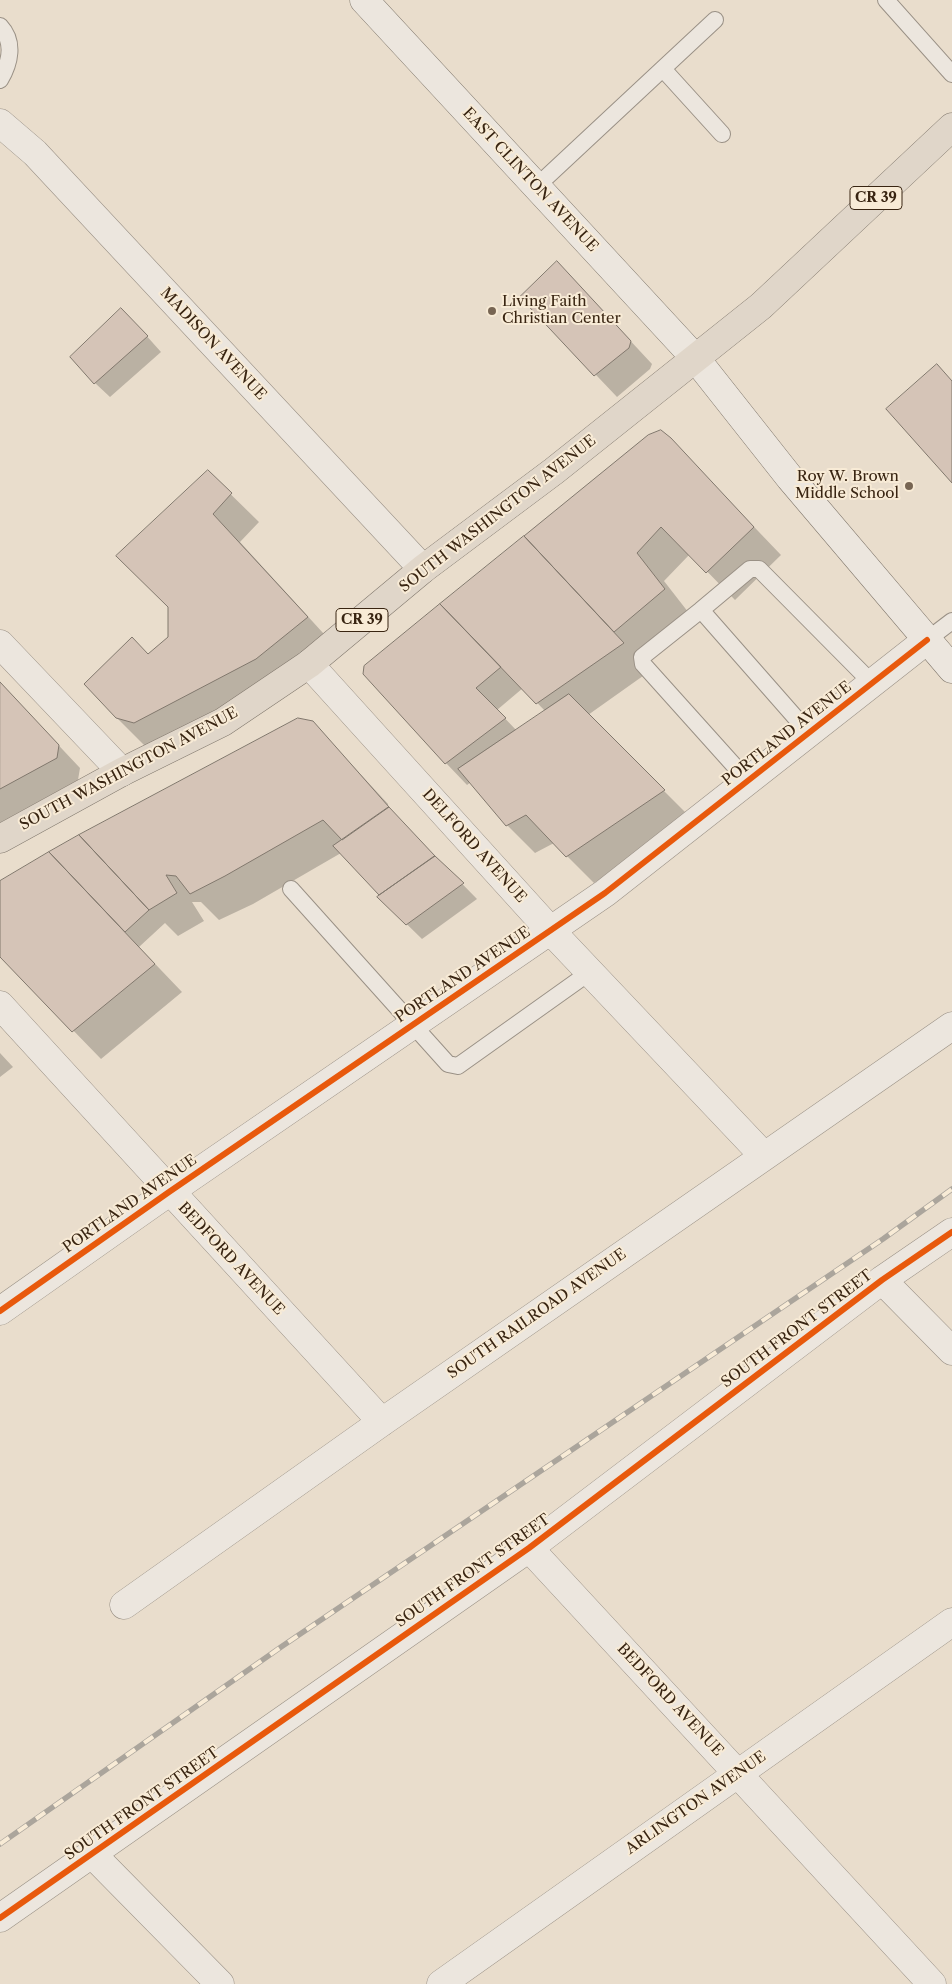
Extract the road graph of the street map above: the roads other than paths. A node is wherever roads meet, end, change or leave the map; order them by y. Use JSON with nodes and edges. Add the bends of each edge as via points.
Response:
{"nodes":[{"id":1,"x":364,"y":0,"type":"edge"},
{"id":2,"x":886,"y":0,"type":"edge"},
{"id":3,"x":715,"y":20,"type":"dead end"},
{"id":4,"x":0,"y":26,"type":"edge"},
{"id":5,"x":663,"y":69,"type":"junction"},
{"id":6,"x":952,"y":74,"type":"edge"},
{"id":7,"x":0,"y":80,"type":"edge"},
{"id":8,"x":0,"y":123,"type":"edge"},
{"id":9,"x":952,"y":127,"type":"edge"},
{"id":10,"x":722,"y":134,"type":"dead end"},
{"id":11,"x":537,"y":186,"type":"junction"},
{"id":12,"x":696,"y":359,"type":"junction"},
{"id":13,"x":423,"y":569,"type":"junction"},
{"id":14,"x":701,"y":610,"type":"junction"},
{"id":15,"x":952,"y":621,"type":"edge"},
{"id":16,"x":927,"y":640,"type":"junction"},
{"id":17,"x":0,"y":644,"type":"edge"},
{"id":18,"x":309,"y":664,"type":"junction"},
{"id":19,"x":952,"y":669,"type":"edge"},
{"id":20,"x":872,"y":683,"type":"junction"},
{"id":21,"x":808,"y":733,"type":"junction"},
{"id":22,"x":122,"y":772,"type":"junction"},
{"id":23,"x":748,"y":781,"type":"junction"},
{"id":24,"x":0,"y":839,"type":"edge"},
{"id":25,"x":291,"y":889,"type":"dead end"},
{"id":26,"x":550,"y":930,"type":"junction"},
{"id":27,"x":590,"y":972,"type":"junction"},
{"id":28,"x":0,"y":1005,"type":"edge"},
{"id":29,"x":413,"y":1023,"type":"junction"},
{"id":30,"x":952,"y":1026,"type":"edge"},
{"id":31,"x":764,"y":1156,"type":"junction"},
{"id":32,"x":169,"y":1192,"type":"junction"},
{"id":33,"x":952,"y":1232,"type":"edge"},
{"id":34,"x":882,"y":1280,"type":"junction"},
{"id":35,"x":0,"y":1311,"type":"edge"},
{"id":36,"x":952,"y":1351,"type":"edge"},
{"id":37,"x":382,"y":1422,"type":"junction"},
{"id":38,"x":529,"y":1548,"type":"junction"},
{"id":39,"x":124,"y":1605,"type":"dead end"},
{"id":40,"x":952,"y":1622,"type":"edge"},
{"id":41,"x":738,"y":1774,"type":"junction"},
{"id":42,"x":92,"y":1854,"type":"junction"},
{"id":43,"x":0,"y":1918,"type":"edge"},
{"id":44,"x":220,"y":1984,"type":"edge"},
{"id":45,"x":440,"y":1984,"type":"edge"},
{"id":46,"x":932,"y":1984,"type":"edge"}],
"edges":[{"from":1,"to":11,"type":"street","name":"EAST CLINTON AVENUE"},
{"from":2,"to":6,"type":"lane"},
{"from":3,"to":5,"type":"lane"},
{"from":4,"to":7,"type":"lane","via":[[7,34],[10,46],[8,67]]},
{"from":5,"to":10,"type":"lane"},
{"from":5,"to":11,"type":"lane"},
{"from":8,"to":13,"type":"street","name":"MADISON AVENUE","via":[[35,154]]},
{"from":9,"to":12,"type":"main road","name":"SOUTH WASHINGTON AVENUE","number":"CR 39","via":[[761,306]]},
{"from":11,"to":12,"type":"street","name":"EAST CLINTON AVENUE"},
{"from":12,"to":13,"type":"main road","name":"SOUTH WASHINGTON AVENUE","number":"CR 39"},
{"from":12,"to":16,"type":"street","name":"EAST CLINTON AVENUE","via":[[790,478]]},
{"from":13,"to":18,"type":"main road","name":"SOUTH WASHINGTON AVENUE","number":"CR 39"},
{"from":14,"to":20,"type":"lane","via":[[750,569],[759,569]]},
{"from":14,"to":21,"type":"lane"},
{"from":14,"to":23,"type":"lane","via":[[642,657],[643,664]]},
{"from":15,"to":16,"type":"lane"},
{"from":16,"to":19,"type":"street","name":"EAST CLINTON AVENUE"},
{"from":16,"to":20,"type":"street","name":"PORTLAND AVENUE"},
{"from":17,"to":22,"type":"street"},
{"from":18,"to":22,"type":"main road","name":"SOUTH WASHINGTON AVENUE","number":"CR 39","via":[[223,722]]},
{"from":18,"to":26,"type":"street","name":"DELFORD AVENUE"},
{"from":20,"to":21,"type":"street","name":"PORTLAND AVENUE"},
{"from":21,"to":23,"type":"street","name":"PORTLAND AVENUE"},
{"from":22,"to":24,"type":"main road","name":"SOUTH WASHINGTON AVENUE","number":"CR 39"},
{"from":23,"to":26,"type":"street","name":"PORTLAND AVENUE","via":[[605,893]]},
{"from":25,"to":29,"type":"lane"},
{"from":26,"to":27,"type":"street","name":"DELFORD AVENUE"},
{"from":26,"to":29,"type":"street","name":"PORTLAND AVENUE"},
{"from":27,"to":29,"type":"lane","via":[[458,1066],[448,1064]]},
{"from":27,"to":31,"type":"street","name":"DELFORD AVENUE"},
{"from":28,"to":32,"type":"street","name":"BEDFORD AVENUE"},
{"from":29,"to":32,"type":"street","name":"PORTLAND AVENUE"},
{"from":30,"to":31,"type":"street","name":"SOUTH RAILROAD AVENUE"},
{"from":31,"to":37,"type":"street","name":"SOUTH RAILROAD AVENUE"},
{"from":32,"to":35,"type":"street","name":"PORTLAND AVENUE"},
{"from":32,"to":37,"type":"street","name":"BEDFORD AVENUE"},
{"from":33,"to":34,"type":"street","name":"SOUTH FRONT STREET"},
{"from":34,"to":36,"type":"street"},
{"from":34,"to":38,"type":"street","name":"SOUTH FRONT STREET"},
{"from":37,"to":39,"type":"street","name":"SOUTH RAILROAD AVENUE"},
{"from":38,"to":41,"type":"street","name":"BEDFORD AVENUE"},
{"from":38,"to":42,"type":"street","name":"SOUTH FRONT STREET"},
{"from":40,"to":41,"type":"street","name":"ARLINGTON AVENUE"},
{"from":41,"to":45,"type":"street","name":"ARLINGTON AVENUE"},
{"from":41,"to":46,"type":"street","name":"BEDFORD AVENUE"},
{"from":42,"to":43,"type":"street","name":"SOUTH FRONT STREET"},
{"from":42,"to":44,"type":"street"}]}
